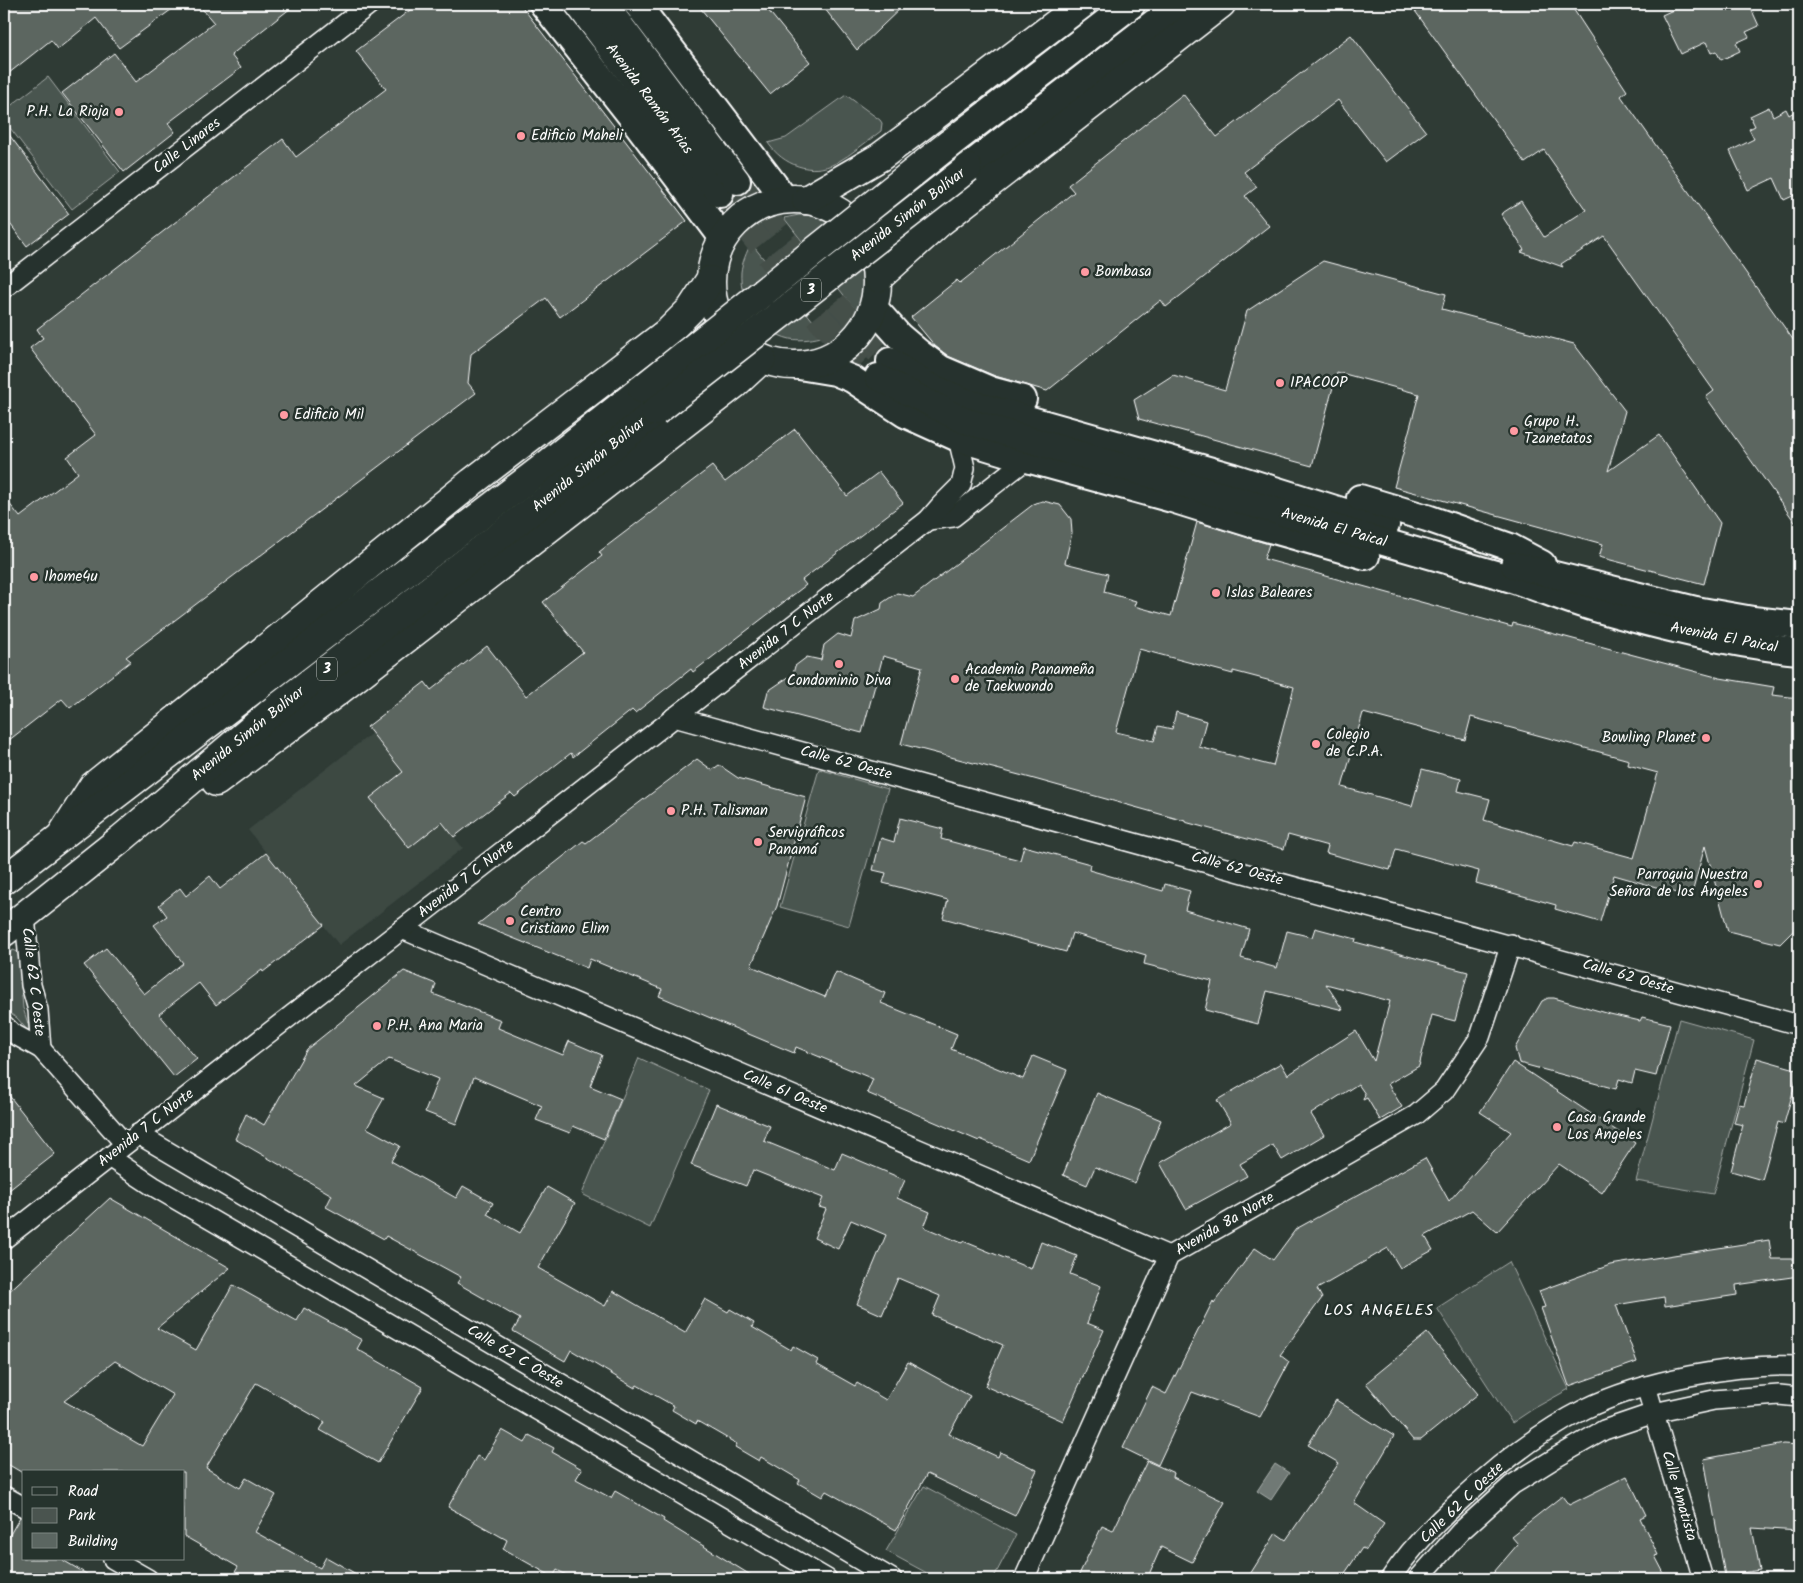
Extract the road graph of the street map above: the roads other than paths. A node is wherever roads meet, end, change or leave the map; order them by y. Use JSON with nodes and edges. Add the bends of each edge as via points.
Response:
{"nodes":[{"id":1,"x":370,"y":4,"type":"edge"},
{"id":2,"x":543,"y":4,"type":"edge"},
{"id":3,"x":578,"y":4,"type":"edge"},
{"id":4,"x":604,"y":4,"type":"edge"},
{"id":5,"x":636,"y":4,"type":"edge"},
{"id":6,"x":1082,"y":4,"type":"edge"},
{"id":7,"x":1130,"y":4,"type":"edge"},
{"id":8,"x":1180,"y":4,"type":"edge"},
{"id":9,"x":1221,"y":4,"type":"edge"},
{"id":10,"x":928,"y":122,"type":"junction"},
{"id":11,"x":977,"y":178,"type":"junction"},
{"id":12,"x":796,"y":199,"type":"junction"},
{"id":13,"x":722,"y":237,"type":"junction"},
{"id":14,"x":878,"y":278,"type":"junction"},
{"id":15,"x":710,"y":280,"type":"junction"},
{"id":16,"x":4,"y":288,"type":"edge"},
{"id":17,"x":874,"y":308,"type":"junction"},
{"id":18,"x":762,"y":359,"type":"junction"},
{"id":19,"x":626,"y":364,"type":"junction"},
{"id":20,"x":793,"y":365,"type":"junction"},
{"id":21,"x":648,"y":400,"type":"junction"},
{"id":22,"x":674,"y":430,"type":"junction"},
{"id":23,"x":958,"y":438,"type":"junction"},
{"id":24,"x":1027,"y":459,"type":"junction"},
{"id":25,"x":928,"y":520,"type":"junction"},
{"id":26,"x":1561,"y":575,"type":"junction"},
{"id":27,"x":1593,"y":607,"type":"junction"},
{"id":28,"x":1799,"y":625,"type":"edge"},
{"id":29,"x":1799,"y":651,"type":"edge"},
{"id":30,"x":674,"y":717,"type":"junction"},
{"id":31,"x":147,"y":817,"type":"junction"},
{"id":32,"x":61,"y":836,"type":"junction"},
{"id":33,"x":4,"y":880,"type":"edge"},
{"id":34,"x":14,"y":924,"type":"edge"},
{"id":35,"x":402,"y":929,"type":"junction"},
{"id":36,"x":1511,"y":944,"type":"junction"},
{"id":37,"x":4,"y":1025,"type":"edge"},
{"id":38,"x":1799,"y":1025,"type":"edge"},
{"id":39,"x":41,"y":1049,"type":"junction"},
{"id":40,"x":132,"y":1139,"type":"junction"},
{"id":41,"x":109,"y":1157,"type":"junction"},
{"id":42,"x":4,"y":1239,"type":"edge"},
{"id":43,"x":1169,"y":1256,"type":"junction"},
{"id":44,"x":1799,"y":1366,"type":"edge"},
{"id":45,"x":1646,"y":1386,"type":"junction"},
{"id":46,"x":1799,"y":1397,"type":"edge"},
{"id":47,"x":1654,"y":1413,"type":"junction"},
{"id":48,"x":4,"y":1496,"type":"edge"},
{"id":49,"x":22,"y":1506,"type":"edge"},
{"id":50,"x":115,"y":1560,"type":"edge"},
{"id":51,"x":148,"y":1579,"type":"edge"},
{"id":52,"x":827,"y":1579,"type":"edge"},
{"id":53,"x":892,"y":1579,"type":"edge"},
{"id":54,"x":1024,"y":1579,"type":"edge"},
{"id":55,"x":1390,"y":1579,"type":"edge"},
{"id":56,"x":1418,"y":1579,"type":"edge"},
{"id":57,"x":1703,"y":1579,"type":"edge"}],
"edges":[{"from":1,"to":16,"type":"street","name":"Calle Linares"},
{"from":2,"to":13,"type":"main road"},
{"from":3,"to":4,"type":"main road","name":"Avenida Ramón Arias","via":[[729,188]]},
{"from":5,"to":12,"type":"main road"},
{"from":6,"to":10,"type":"main road"},
{"from":7,"to":21,"type":"main road","name":"Avenida Simón Bolívar","number":"3","bridge":true,"via":[[949,144]]},
{"from":8,"to":11,"type":"main road","name":"Avenida Simón Bolívar","number":"3"},
{"from":9,"to":11,"type":"main road"},
{"from":10,"to":11,"type":"main road","via":[[926,141],[929,155],[943,173],[958,183]]},
{"from":10,"to":12,"type":"main road","via":[[880,157]]},
{"from":11,"to":14,"type":"main road","via":[[939,223]]},
{"from":11,"to":21,"type":"main road","name":"Avenida Simón Bolívar","number":"3","bridge":true},
{"from":12,"to":13,"type":"main road","via":[[760,206],[739,219]]},
{"from":12,"to":14,"type":"main road","via":[[822,204],[850,220],[870,246]]},
{"from":13,"to":15,"type":"main road","via":[[713,258]]},
{"from":14,"to":17,"type":"main road"},
{"from":15,"to":18,"type":"main road","via":[[713,305],[724,328],[740,346]]},
{"from":15,"to":19,"type":"main road","via":[[691,309]]},
{"from":17,"to":20,"type":"main road","via":[[859,334],[837,354]]},
{"from":17,"to":26,"type":"main road","via":[[899,336],[941,369],[990,390],[1427,518],[1510,547]]},
{"from":18,"to":20,"type":"main road"},
{"from":18,"to":22,"type":"main road","via":[[735,384]]},
{"from":19,"to":22,"type":"main road","via":[[646,365],[662,372],[672,383],[678,394]]},
{"from":19,"to":32,"type":"main road","via":[[472,482],[93,786]]},
{"from":20,"to":23,"type":"main road","via":[[834,372],[852,379],[905,414]]},
{"from":21,"to":31,"type":"main road","name":"Avenida Simón Bolívar","number":"3","via":[[547,499],[273,711]]},
{"from":21,"to":32,"type":"main road","name":"Avenida Simón Bolívar","number":"3","via":[[540,470]]},
{"from":22,"to":31,"type":"main road","via":[[337,692],[211,785],[196,796]]},
{"from":23,"to":24,"type":"main road"},
{"from":23,"to":25,"type":"street","name":"Avenida 7 C Norte","via":[[965,468],[961,485]]},
{"from":24,"to":25,"type":"street","via":[[954,517]]},
{"from":24,"to":27,"type":"main road","via":[[1455,582]]},
{"from":25,"to":30,"type":"street","name":"Avenida 7 C Norte"},
{"from":26,"to":27,"type":"main road","name":"Avenida El Paical","via":[[1509,563],[1233,477],[967,402],[884,369],[963,420],[1504,576]]},
{"from":26,"to":28,"type":"main road","name":"Avenida El Paical","via":[[1696,610]]},
{"from":27,"to":29,"type":"main road","name":"Avenida El Paical","via":[[1702,636]]},
{"from":30,"to":35,"type":"street","name":"Avenida 7 C Norte"},
{"from":30,"to":36,"type":"street","name":"Calle 62 Oeste"},
{"from":31,"to":34,"type":"main road","name":"Avenida Simón Bolívar","number":"3"},
{"from":32,"to":33,"type":"main road","name":"Avenida Simón Bolívar","number":"3"},
{"from":34,"to":39,"type":"street","name":"Calle 62 C Oeste","via":[[38,1010]]},
{"from":35,"to":40,"type":"street","name":"Avenida 7 C Norte"},
{"from":35,"to":43,"type":"street","name":"Calle 61 Oeste"},
{"from":36,"to":38,"type":"street","name":"Calle 62 Oeste"},
{"from":36,"to":43,"type":"street","name":"Avenida 8a Norte","via":[[1480,1037],[1444,1091],[1416,1115]]},
{"from":37,"to":39,"type":"street","name":"Calle 62 C Oeste"},
{"from":39,"to":40,"type":"street","name":"Calle 62 C Oeste"},
{"from":40,"to":41,"type":"street","name":"Avenida 7 C Norte"},
{"from":40,"to":53,"type":"street","name":"Calle 62 C Oeste"},
{"from":41,"to":42,"type":"street","name":"Avenida 7 C Norte"},
{"from":41,"to":52,"type":"street","via":[[153,1186]]},
{"from":43,"to":54,"type":"street","name":"Avenida 8a Norte"},
{"from":44,"to":45,"type":"street","name":"Calle 62 C Oeste","via":[[1721,1371]]},
{"from":45,"to":47,"type":"street","name":"Calle Amatista"},
{"from":45,"to":55,"type":"street","name":"Calle 62 C Oeste","via":[[1586,1408],[1545,1432],[1492,1471],[1440,1519]]},
{"from":46,"to":47,"type":"street","name":"Calle 62 C Oeste","via":[[1779,1395],[1714,1400]]},
{"from":47,"to":56,"type":"street","name":"Calle 62 C Oeste","via":[[1604,1430],[1512,1485],[1460,1532]]},
{"from":47,"to":57,"type":"street","name":"Calle Amatista"},
{"from":48,"to":49,"type":"street"},
{"from":50,"to":51,"type":"street"}]}
